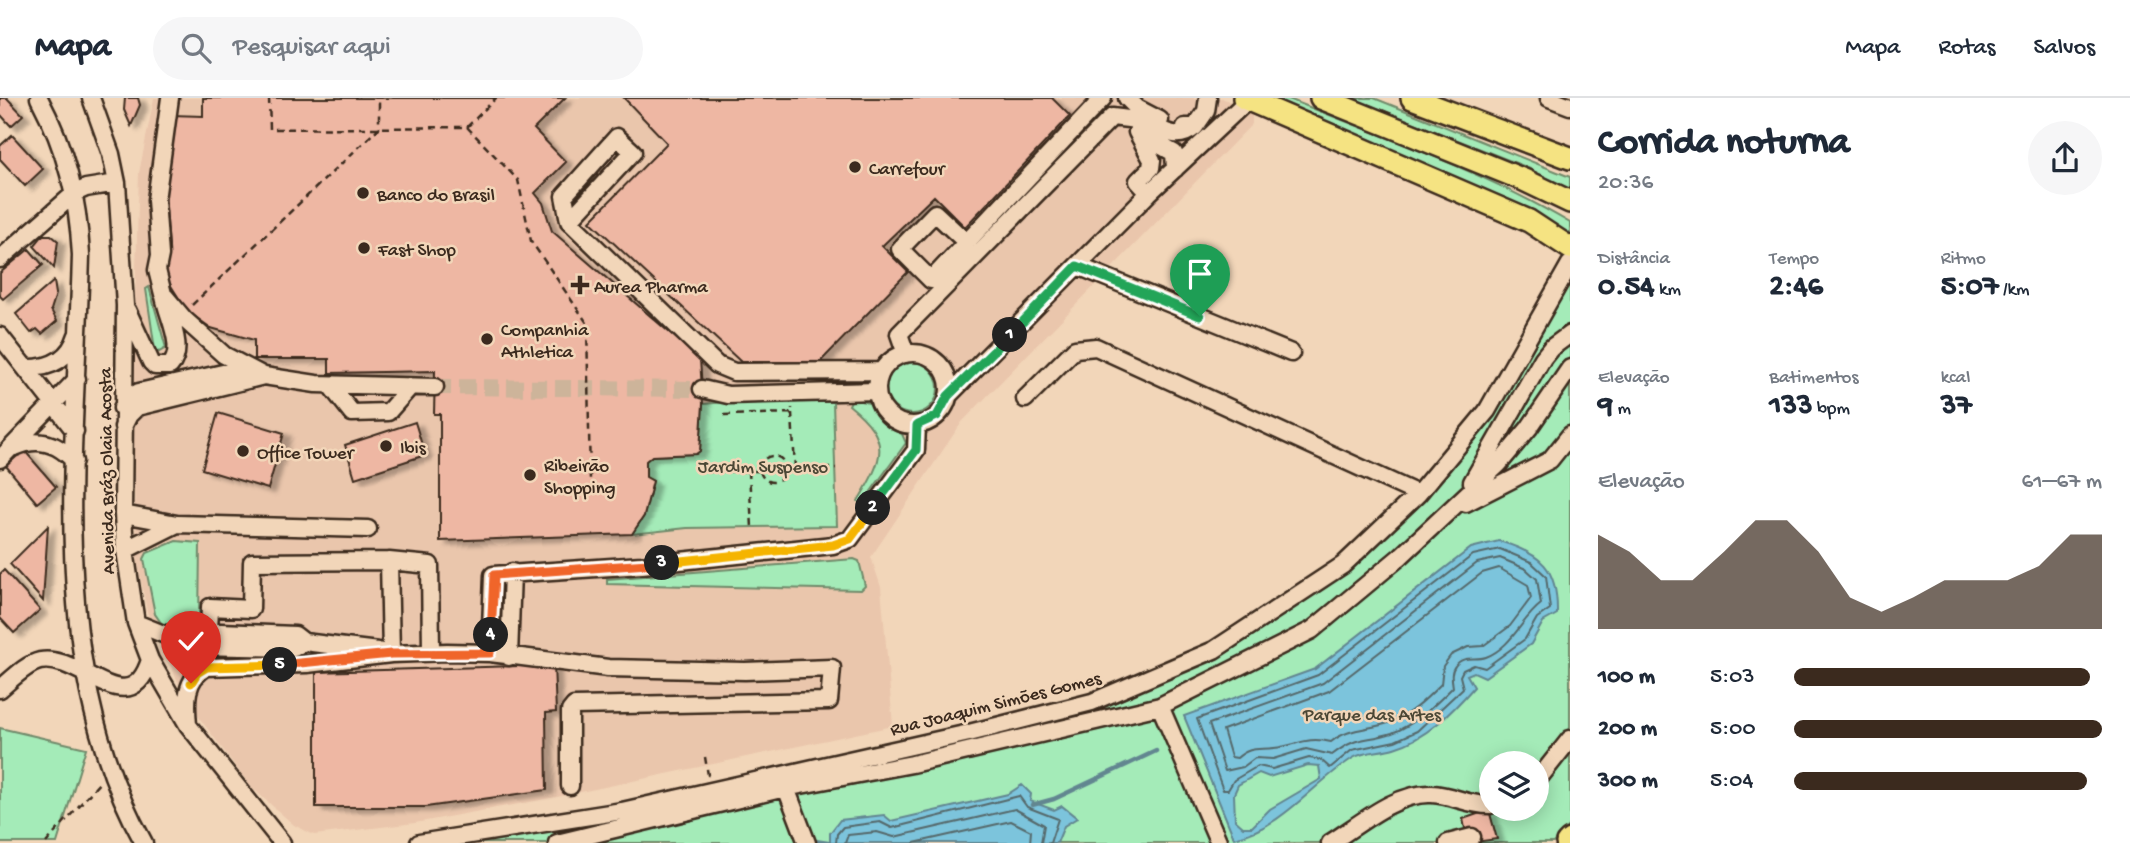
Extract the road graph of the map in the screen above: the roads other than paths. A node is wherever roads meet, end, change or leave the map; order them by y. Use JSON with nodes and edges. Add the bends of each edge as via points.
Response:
{"nodes":[{"id":1,"x":39,"y":98,"type":"edge"},
{"id":2,"x":91,"y":98,"type":"edge"},
{"id":3,"x":170,"y":98,"type":"edge"},
{"id":4,"x":1103,"y":98,"type":"edge"},
{"id":5,"x":1208,"y":98,"type":"edge"},
{"id":6,"x":1321,"y":98,"type":"edge"},
{"id":7,"x":1412,"y":98,"type":"edge"},
{"id":8,"x":1549,"y":98,"type":"edge"},
{"id":9,"x":1246,"y":99,"type":"edge"},
{"id":10,"x":1570,"y":106,"type":"edge"},
{"id":11,"x":1136,"y":115,"type":"edge"},
{"id":12,"x":1570,"y":158,"type":"edge"},
{"id":13,"x":1175,"y":169,"type":"junction"},
{"id":14,"x":117,"y":183,"type":"junction"},
{"id":15,"x":75,"y":193,"type":"junction"},
{"id":16,"x":1149,"y":193,"type":"junction"},
{"id":17,"x":1570,"y":202,"type":"edge"},
{"id":18,"x":569,"y":220,"type":"junction"},
{"id":19,"x":966,"y":242,"type":"dead end"},
{"id":20,"x":1570,"y":248,"type":"edge"},
{"id":21,"x":0,"y":259,"type":"edge"},
{"id":22,"x":1570,"y":264,"type":"edge"},
{"id":23,"x":1077,"y":266,"type":"junction"},
{"id":24,"x":163,"y":294,"type":"junction"},
{"id":25,"x":125,"y":305,"type":"junction"},
{"id":26,"x":79,"y":329,"type":"junction"},
{"id":27,"x":1570,"y":334,"type":"edge"},
{"id":28,"x":0,"y":336,"type":"edge"},
{"id":29,"x":1291,"y":353,"type":"dead end"},
{"id":30,"x":906,"y":354,"type":"junction"},
{"id":31,"x":28,"y":368,"type":"junction"},
{"id":32,"x":1570,"y":368,"type":"edge"},
{"id":33,"x":254,"y":372,"type":"junction"},
{"id":34,"x":881,"y":372,"type":"junction"},
{"id":35,"x":77,"y":379,"type":"junction"},
{"id":36,"x":330,"y":385,"type":"junction"},
{"id":37,"x":410,"y":387,"type":"junction"},
{"id":38,"x":435,"y":387,"type":"tunnel mouth"},
{"id":39,"x":702,"y":389,"type":"tunnel mouth"},
{"id":40,"x":877,"y":391,"type":"junction"},
{"id":41,"x":948,"y":396,"type":"junction"},
{"id":42,"x":1026,"y":399,"type":"dead end"},
{"id":43,"x":54,"y":403,"type":"junction"},
{"id":44,"x":122,"y":418,"type":"junction"},
{"id":45,"x":917,"y":425,"type":"junction"},
{"id":46,"x":75,"y":431,"type":"junction"},
{"id":47,"x":1570,"y":435,"type":"edge"},
{"id":48,"x":6,"y":454,"type":"edge"},
{"id":49,"x":74,"y":461,"type":"junction"},
{"id":50,"x":1418,"y":494,"type":"junction"},
{"id":51,"x":1464,"y":497,"type":"junction"},
{"id":52,"x":1449,"y":511,"type":"junction"},
{"id":53,"x":123,"y":514,"type":"junction"},
{"id":54,"x":177,"y":524,"type":"junction"},
{"id":55,"x":368,"y":529,"type":"dead end"},
{"id":56,"x":125,"y":550,"type":"junction"},
{"id":57,"x":389,"y":561,"type":"junction"},
{"id":58,"x":512,"y":572,"type":"junction"},
{"id":59,"x":136,"y":623,"type":"junction"},
{"id":60,"x":209,"y":631,"type":"junction"},
{"id":61,"x":186,"y":639,"type":"junction"},
{"id":62,"x":304,"y":642,"type":"junction"},
{"id":63,"x":431,"y":652,"type":"junction"},
{"id":64,"x":490,"y":653,"type":"junction"},
{"id":65,"x":391,"y":654,"type":"junction"},
{"id":66,"x":509,"y":657,"type":"junction"},
{"id":67,"x":150,"y":660,"type":"junction"},
{"id":68,"x":85,"y":672,"type":"junction"},
{"id":69,"x":0,"y":689,"type":"edge"},
{"id":70,"x":1160,"y":706,"type":"junction"},
{"id":71,"x":188,"y":725,"type":"junction"},
{"id":72,"x":1570,"y":739,"type":"edge"},
{"id":73,"x":1549,"y":766,"type":"edge"},
{"id":74,"x":783,"y":781,"type":"junction"},
{"id":75,"x":570,"y":786,"type":"dead end"},
{"id":76,"x":1479,"y":806,"type":"edge"},
{"id":77,"x":1472,"y":837,"type":"dead end"},
{"id":78,"x":144,"y":843,"type":"edge"},
{"id":79,"x":282,"y":843,"type":"edge"},
{"id":80,"x":419,"y":843,"type":"edge"},
{"id":81,"x":558,"y":843,"type":"edge"},
{"id":82,"x":807,"y":843,"type":"edge"},
{"id":83,"x":1219,"y":843,"type":"edge"},
{"id":84,"x":1329,"y":843,"type":"edge"},
{"id":85,"x":1448,"y":843,"type":"edge"}],
"edges":[{"from":1,"to":15,"type":"street","name":"Avenida Bráz Olaia Acosta","via":[[59,135]]},
{"from":2,"to":14,"type":"street","name":"Avenida Bráz Olaia Acosta"},
{"from":3,"to":24,"type":"street","via":[[156,200],[157,270]]},
{"from":4,"to":19,"type":"street"},
{"from":5,"to":11,"type":"street","via":[[1195,127]]},
{"from":6,"to":17,"type":"main road"},
{"from":7,"to":12,"type":"main road"},
{"from":8,"to":10,"type":"street"},
{"from":9,"to":13,"type":"street"},
{"from":9,"to":20,"type":"main road","via":[[1529,221]]},
{"from":11,"to":13,"type":"street","via":[[1174,152]]},
{"from":11,"to":16,"type":"street","via":[[1152,160],[1151,168],[1138,181]]},
{"from":11,"to":30,"type":"street","via":[[1112,117],[899,334]]},
{"from":13,"to":16,"type":"street"},
{"from":14,"to":15,"type":"street"},
{"from":14,"to":25,"type":"street","name":"Avenida Bráz Olaia Acosta"},
{"from":15,"to":21,"type":"street"},
{"from":15,"to":26,"type":"street","name":"Avenida Bráz Olaia Acosta","via":[[82,256]]},
{"from":16,"to":23,"type":"street"},
{"from":18,"to":18,"type":"street","via":[[564,196],[617,137],[633,152]]},
{"from":18,"to":34,"type":"street","via":[[573,229],[717,365],[734,372]]},
{"from":22,"to":50,"type":"street","name":"Rua Joaquim Simões Gomes","via":[[1487,411]]},
{"from":23,"to":29,"type":"street"},
{"from":23,"to":41,"type":"street"},
{"from":24,"to":25,"type":"street","via":[[178,347],[170,366],[151,362]]},
{"from":24,"to":33,"type":"street","via":[[201,336]]},
{"from":25,"to":44,"type":"street","name":"Avenida Bráz Olaia Acosta"},
{"from":26,"to":31,"type":"street","via":[[65,356],[48,366]]},
{"from":26,"to":35,"type":"street","name":"Avenida Bráz Olaia Acosta"},
{"from":27,"to":51,"type":"street","via":[[1543,358]]},
{"from":28,"to":31,"type":"street"},
{"from":30,"to":34,"type":"street"},
{"from":30,"to":41,"type":"street","via":[[938,363],[949,384]]},
{"from":31,"to":43,"type":"street"},
{"from":32,"to":51,"type":"street","via":[[1529,428]]},
{"from":33,"to":36,"type":"street"},
{"from":33,"to":44,"type":"street","via":[[136,407]]},
{"from":34,"to":40,"type":"street"},
{"from":35,"to":43,"type":"street"},
{"from":35,"to":46,"type":"street","name":"Avenida Bráz Olaia Acosta"},
{"from":36,"to":37,"type":"street"},
{"from":36,"to":37,"type":"street","via":[[352,412],[388,412]]},
{"from":37,"to":38,"type":"street"},
{"from":39,"to":40,"type":"street","via":[[728,394]]},
{"from":40,"to":45,"type":"street","via":[[886,413],[905,425]]},
{"from":41,"to":45,"type":"street","via":[[937,416]]},
{"from":42,"to":50,"type":"street","via":[[1075,349],[1096,347]]},
{"from":43,"to":46,"type":"street"},
{"from":43,"to":48,"type":"street"},
{"from":44,"to":53,"type":"street","name":"Avenida Bráz Olaia Acosta"},
{"from":45,"to":58,"type":"street","via":[[916,450],[850,539],[833,545],[642,565]]},
{"from":46,"to":49,"type":"street","name":"Avenida Bráz Olaia Acosta"},
{"from":47,"to":52,"type":"street","via":[[1550,460]]},
{"from":48,"to":49,"type":"street","via":[[23,443],[46,443]]},
{"from":49,"to":68,"type":"street","name":"Avenida Bráz Olaia Acosta","via":[[73,578]]},
{"from":50,"to":74,"type":"street","name":"Rua Joaquim Simões Gomes","via":[[1343,565],[1214,650],[1138,685],[1092,702]]},
{"from":51,"to":52,"type":"street"},
{"from":52,"to":70,"type":"street","via":[[1312,630]]},
{"from":53,"to":54,"type":"street"},
{"from":53,"to":56,"type":"street","name":"Avenida Bráz Olaia Acosta"},
{"from":54,"to":55,"type":"street"},
{"from":54,"to":56,"type":"street"},
{"from":56,"to":59,"type":"street","name":"Avenida Bráz Olaia Acosta"},
{"from":57,"to":60,"type":"street","via":[[252,562],[251,609],[210,607]]},
{"from":57,"to":63,"type":"street","via":[[430,565]]},
{"from":57,"to":65,"type":"street"},
{"from":58,"to":64,"type":"street","via":[[494,575]]},
{"from":58,"to":66,"type":"street"},
{"from":59,"to":61,"type":"street"},
{"from":59,"to":67,"type":"street","name":"Avenida Bráz Olaia Acosta"},
{"from":60,"to":61,"type":"street","via":[[196,631]]},
{"from":60,"to":62,"type":"street","via":[[295,635]]},
{"from":61,"to":62,"type":"street","via":[[197,646],[294,648]]},
{"from":62,"to":65,"type":"street"},
{"from":63,"to":64,"type":"street"},
{"from":63,"to":65,"type":"street"},
{"from":64,"to":66,"type":"street"},
{"from":65,"to":71,"type":"street","via":[[307,664],[207,667],[191,683],[186,700]]},
{"from":66,"to":75,"type":"street","via":[[608,668],[745,671],[832,667],[828,701],[574,706],[570,711]]},
{"from":67,"to":68,"type":"street","via":[[144,678],[131,687],[109,687]]},
{"from":67,"to":71,"type":"street","name":"Avenida Bráz Olaia Acosta"},
{"from":68,"to":69,"type":"street","via":[[43,660]]},
{"from":68,"to":78,"type":"street","name":"Avenida Bráz Olaia Acosta","via":[[110,772]]},
{"from":70,"to":74,"type":"street","via":[[912,764]]},
{"from":70,"to":83,"type":"street"},
{"from":71,"to":79,"type":"street","name":"Avenida Bráz Olaia Acosta"},
{"from":72,"to":73,"type":"street"},
{"from":74,"to":80,"type":"street","name":"Rua Joaquim Simões Gomes"},
{"from":74,"to":81,"type":"street"},
{"from":74,"to":82,"type":"street"},
{"from":76,"to":84,"type":"street","via":[[1418,794]]},
{"from":77,"to":85,"type":"street"}]}
